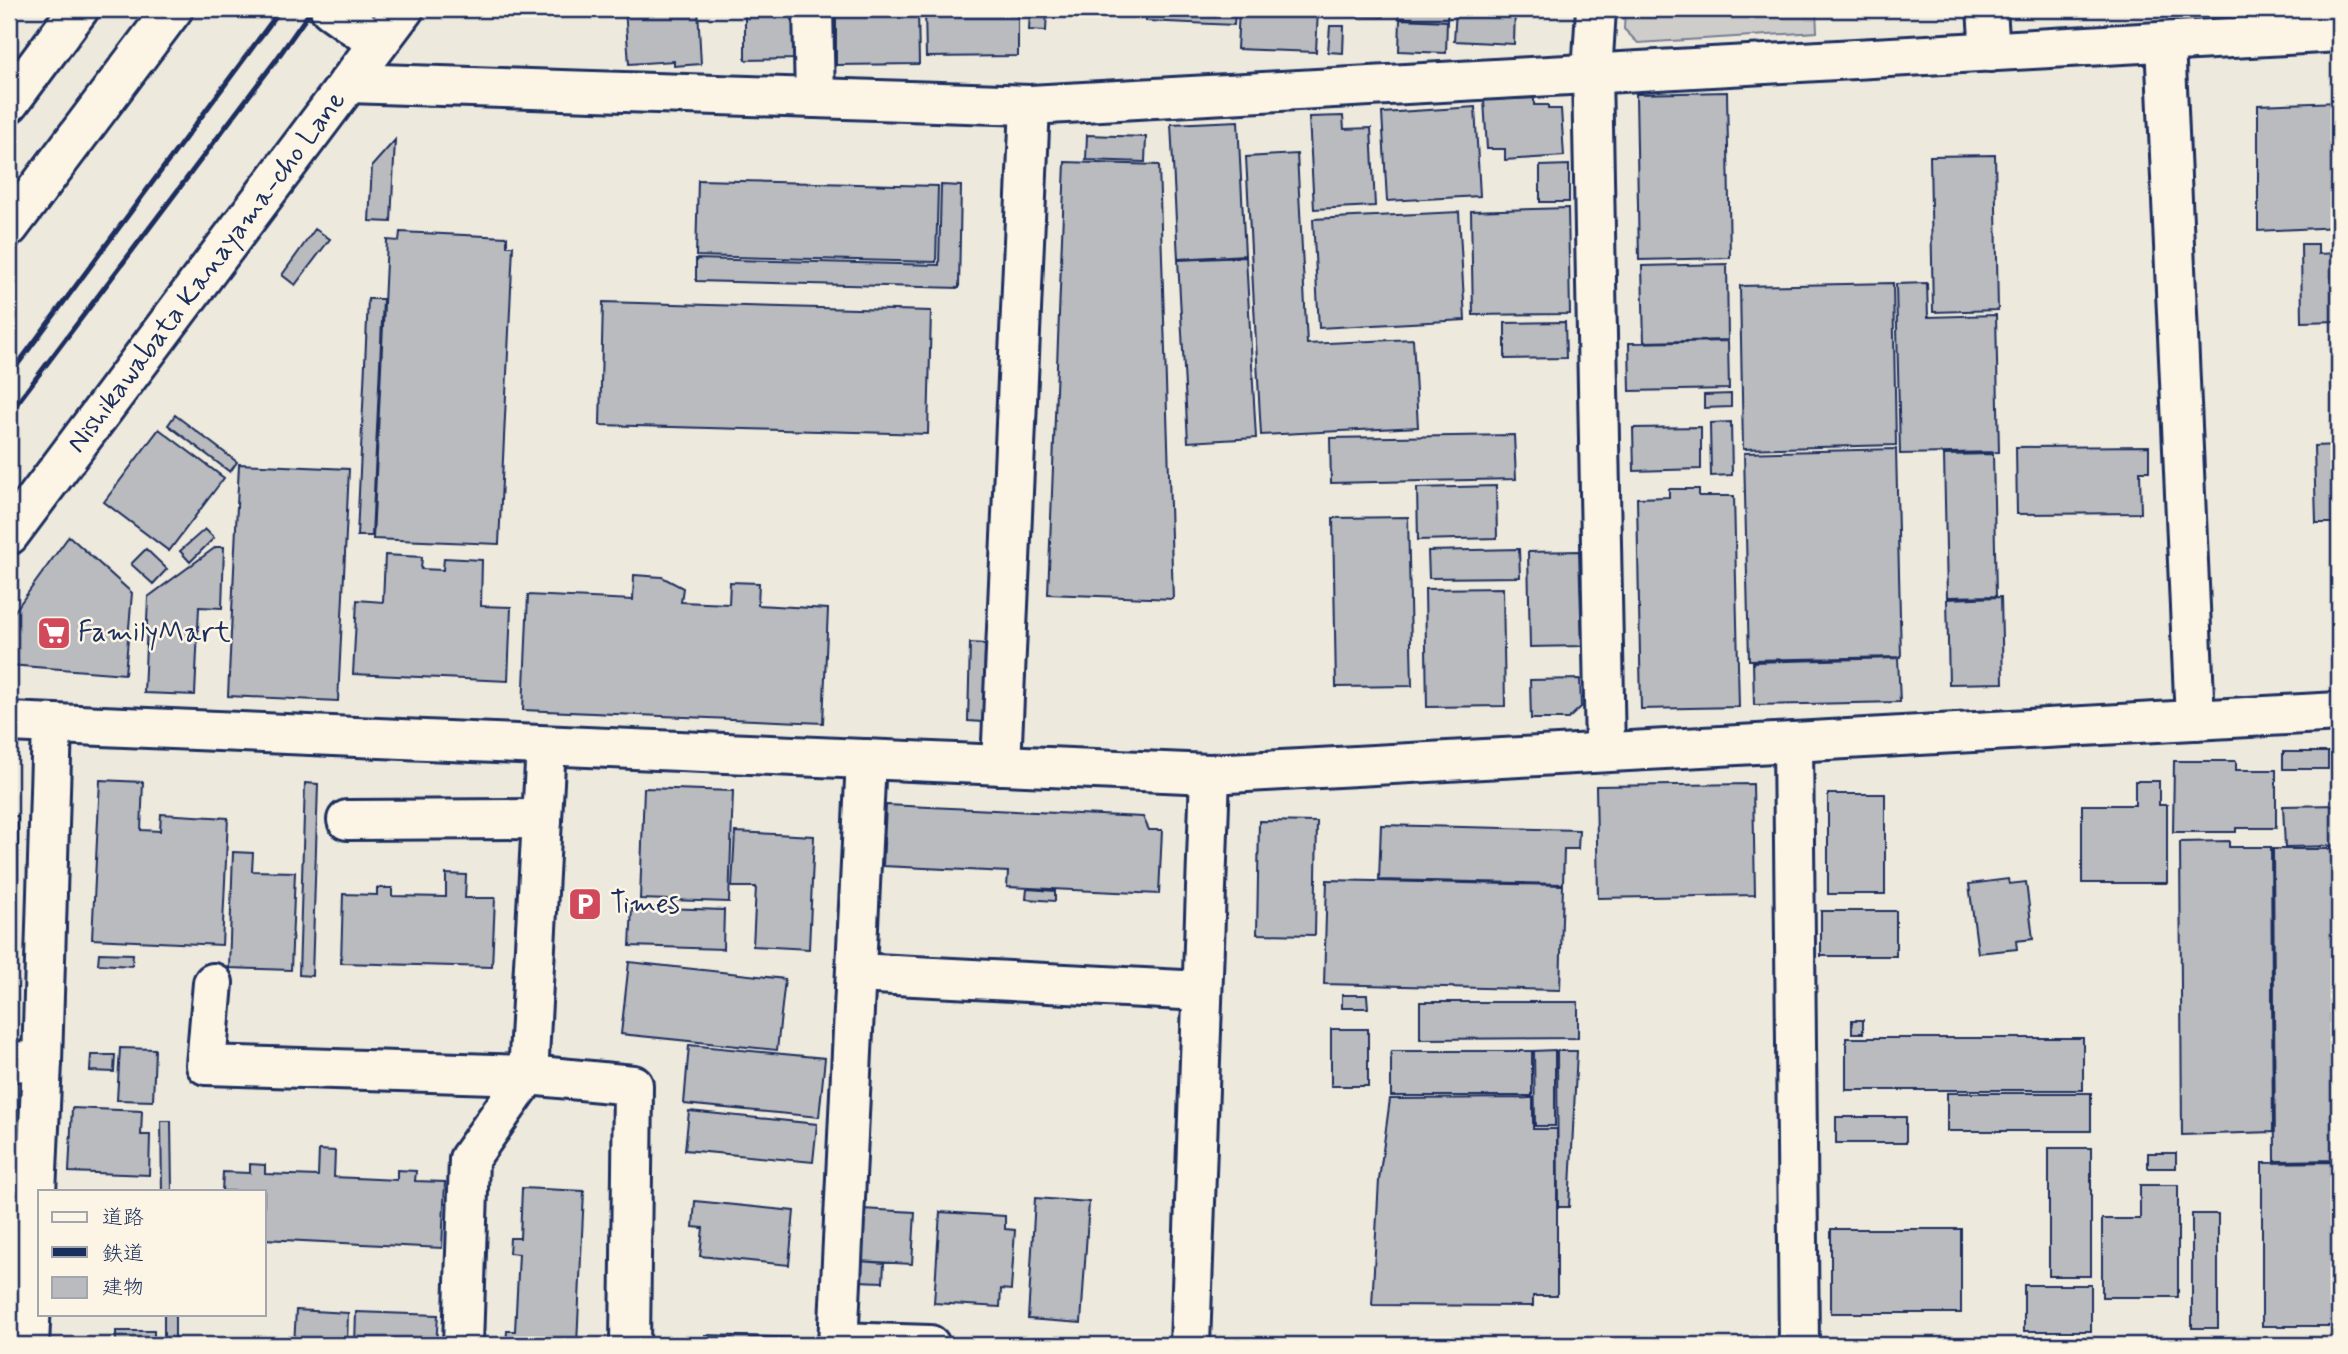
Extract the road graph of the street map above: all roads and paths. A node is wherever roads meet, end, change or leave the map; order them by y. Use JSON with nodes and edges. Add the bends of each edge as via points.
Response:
{"nodes":[{"id":1,"x":79,"y":9,"type":"edge"},
{"id":2,"x":173,"y":9,"type":"edge"},
{"id":3,"x":330,"y":9,"type":"edge"},
{"id":4,"x":404,"y":9,"type":"edge"},
{"id":5,"x":813,"y":9,"type":"edge"},
{"id":6,"x":1596,"y":9,"type":"edge"},
{"id":7,"x":1987,"y":9,"type":"edge"},
{"id":8,"x":2339,"y":32,"type":"edge"},
{"id":9,"x":2165,"y":42,"type":"junction"},
{"id":10,"x":378,"y":43,"type":"junction"},
{"id":11,"x":1990,"y":52,"type":"junction"},
{"id":12,"x":1592,"y":74,"type":"junction"},
{"id":13,"x":348,"y":83,"type":"junction"},
{"id":14,"x":815,"y":98,"type":"junction"},
{"id":15,"x":9,"y":103,"type":"edge"},
{"id":16,"x":1030,"y":105,"type":"junction"},
{"id":17,"x":9,"y":227,"type":"edge"},
{"id":18,"x":9,"y":535,"type":"edge"},
{"id":19,"x":2339,"y":712,"type":"edge"},
{"id":20,"x":2195,"y":720,"type":"junction"},
{"id":21,"x":9,"y":722,"type":"edge"},
{"id":22,"x":52,"y":724,"type":"junction"},
{"id":23,"x":1793,"y":742,"type":"junction"},
{"id":24,"x":546,"y":746,"type":"junction"},
{"id":25,"x":1605,"y":752,"type":"junction"},
{"id":26,"x":866,"y":759,"type":"junction"},
{"id":27,"x":1001,"y":765,"type":"junction"},
{"id":28,"x":1210,"y":774,"type":"junction"},
{"id":29,"x":542,"y":819,"type":"junction"},
{"id":30,"x":347,"y":820,"type":"dead end"},
{"id":31,"x":856,"y":973,"type":"junction"},
{"id":32,"x":213,"y":983,"type":"dead end"},
{"id":33,"x":1202,"y":991,"type":"junction"},
{"id":34,"x":26,"y":1062,"type":"edge"},
{"id":35,"x":528,"y":1075,"type":"junction"},
{"id":36,"x":839,"y":1343,"type":"edge"},
{"id":37,"x":29,"y":1345,"type":"edge"},
{"id":38,"x":463,"y":1345,"type":"edge"},
{"id":39,"x":630,"y":1345,"type":"edge"},
{"id":40,"x":930,"y":1345,"type":"edge"},
{"id":41,"x":1189,"y":1345,"type":"edge"},
{"id":42,"x":1799,"y":1345,"type":"edge"}],
"edges":[{"from":1,"to":15,"type":"street"},
{"from":2,"to":17,"type":"street"},
{"from":3,"to":10,"type":"street"},
{"from":4,"to":10,"type":"street","name":"Nishikawabata Kanayama-cho Lane"},
{"from":5,"to":14,"type":"street"},
{"from":6,"to":12,"type":"street"},
{"from":7,"to":11,"type":"street"},
{"from":8,"to":9,"type":"street"},
{"from":9,"to":11,"type":"street"},
{"from":9,"to":20,"type":"street"},
{"from":10,"to":13,"type":"street","name":"Nishikawabata Kanayama-cho Lane"},
{"from":11,"to":12,"type":"street"},
{"from":12,"to":16,"type":"street"},
{"from":12,"to":25,"type":"street"},
{"from":13,"to":14,"type":"street"},
{"from":13,"to":18,"type":"street","name":"Nishikawabata Kanayama-cho Lane"},
{"from":14,"to":16,"type":"street"},
{"from":16,"to":27,"type":"street"},
{"from":19,"to":20,"type":"street"},
{"from":20,"to":23,"type":"street"},
{"from":21,"to":22,"type":"street"},
{"from":22,"to":24,"type":"street"},
{"from":22,"to":34,"type":"street"},
{"from":23,"to":25,"type":"street"},
{"from":23,"to":42,"type":"street"},
{"from":24,"to":26,"type":"street"},
{"from":24,"to":29,"type":"street"},
{"from":25,"to":28,"type":"street"},
{"from":26,"to":27,"type":"street"},
{"from":26,"to":31,"type":"street"},
{"from":27,"to":28,"type":"street"},
{"from":28,"to":33,"type":"street"},
{"from":29,"to":30,"type":"street"},
{"from":29,"to":35,"type":"street"},
{"from":31,"to":33,"type":"street"},
{"from":31,"to":36,"type":"street"},
{"from":32,"to":35,"type":"street","via":[[206,1065]]},
{"from":33,"to":41,"type":"street"},
{"from":34,"to":37,"type":"street"},
{"from":35,"to":38,"type":"street","via":[[469,1159]]},
{"from":35,"to":39,"type":"street","via":[[633,1085]]},
{"from":36,"to":40,"type":"street"}]}
